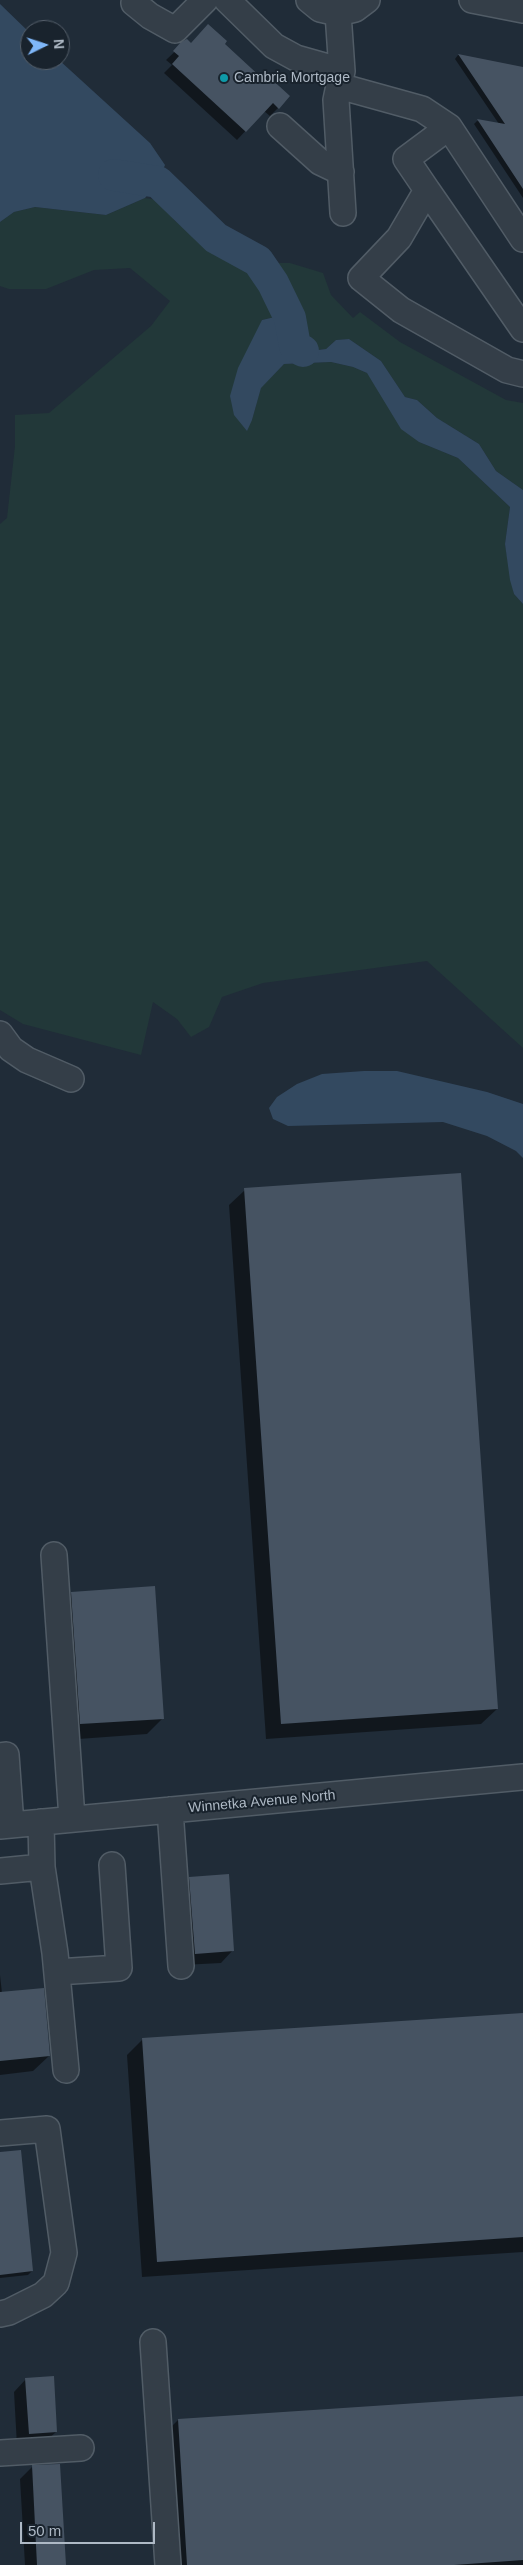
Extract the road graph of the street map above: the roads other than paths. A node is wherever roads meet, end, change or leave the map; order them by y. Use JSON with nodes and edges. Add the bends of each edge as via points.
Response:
{"nodes":[{"id":1,"x":204,"y":0,"type":"edge"},
{"id":2,"x":227,"y":0,"type":"edge"},
{"id":3,"x":308,"y":0,"type":"edge"},
{"id":4,"x":367,"y":0,"type":"edge"},
{"id":5,"x":472,"y":0,"type":"edge"},
{"id":6,"x":134,"y":1,"type":"edge"},
{"id":7,"x":523,"y":10,"type":"edge"},
{"id":8,"x":338,"y":13,"type":"junction"},
{"id":9,"x":340,"y":79,"type":"junction"},
{"id":10,"x":280,"y":126,"type":"dead end"},
{"id":11,"x":449,"y":127,"type":"junction"},
{"id":12,"x":340,"y":172,"type":"junction"},
{"id":13,"x":427,"y":190,"type":"junction"},
{"id":14,"x":343,"y":213,"type":"dead end"},
{"id":15,"x":523,"y":239,"type":"edge"},
{"id":16,"x":523,"y":330,"type":"edge"},
{"id":17,"x":523,"y":374,"type":"edge"},
{"id":18,"x":0,"y":1034,"type":"edge"},
{"id":19,"x":70,"y":1079,"type":"dead end"},
{"id":20,"x":54,"y":1555,"type":"dead end"},
{"id":21,"x":0,"y":1756,"type":"edge"},
{"id":22,"x":523,"y":1777,"type":"edge"},
{"id":23,"x":170,"y":1810,"type":"junction"},
{"id":24,"x":72,"y":1819,"type":"junction"},
{"id":25,"x":41,"y":1822,"type":"junction"},
{"id":26,"x":5,"y":1825,"type":"edge"},
{"id":27,"x":112,"y":1865,"type":"dead end"},
{"id":28,"x":42,"y":1867,"type":"junction"},
{"id":29,"x":0,"y":1871,"type":"edge"},
{"id":30,"x":181,"y":1966,"type":"dead end"},
{"id":31,"x":57,"y":1972,"type":"junction"},
{"id":32,"x":66,"y":2070,"type":"dead end"},
{"id":33,"x":0,"y":2133,"type":"edge"},
{"id":34,"x":0,"y":2314,"type":"edge"},
{"id":35,"x":153,"y":2342,"type":"dead end"},
{"id":36,"x":80,"y":2448,"type":"dead end"},
{"id":37,"x":0,"y":2453,"type":"edge"},
{"id":38,"x":168,"y":2565,"type":"edge"}],
"edges":[{"from":1,"to":6,"type":"street","via":[[175,30],[150,16]]},
{"from":2,"to":9,"type":"street","via":[[274,46]]},
{"from":3,"to":8,"type":"street","via":[[320,9]]},
{"from":4,"to":8,"type":"street","via":[[355,9]]},
{"from":5,"to":7,"type":"street"},
{"from":8,"to":9,"type":"street"},
{"from":9,"to":11,"type":"street","via":[[422,109]]},
{"from":9,"to":12,"type":"street","via":[[336,100]]},
{"from":10,"to":12,"type":"street","via":[[320,162]]},
{"from":11,"to":13,"type":"street","via":[[406,158]]},
{"from":11,"to":15,"type":"street"},
{"from":12,"to":14,"type":"street"},
{"from":13,"to":16,"type":"street"},
{"from":13,"to":17,"type":"street","via":[[399,238],[361,278],[401,310],[507,370]]},
{"from":18,"to":19,"type":"street","via":[[11,1049],[27,1060]]},
{"from":20,"to":24,"type":"street"},
{"from":21,"to":26,"type":"street","via":[[6,1755]]},
{"from":22,"to":23,"type":"street","name":"Winnetka Avenue North"},
{"from":23,"to":24,"type":"street","name":"Winnetka Avenue North"},
{"from":23,"to":30,"type":"street"},
{"from":24,"to":25,"type":"street","name":"Winnetka Avenue North"},
{"from":25,"to":26,"type":"street","name":"Winnetka Avenue North"},
{"from":25,"to":28,"type":"street"},
{"from":27,"to":31,"type":"street","via":[[119,1968]]},
{"from":28,"to":29,"type":"street"},
{"from":28,"to":31,"type":"street"},
{"from":31,"to":32,"type":"street"},
{"from":33,"to":34,"type":"street","via":[[47,2129],[64,2253],[56,2283],[43,2295]]},
{"from":35,"to":38,"type":"street"},
{"from":36,"to":37,"type":"street"}]}
